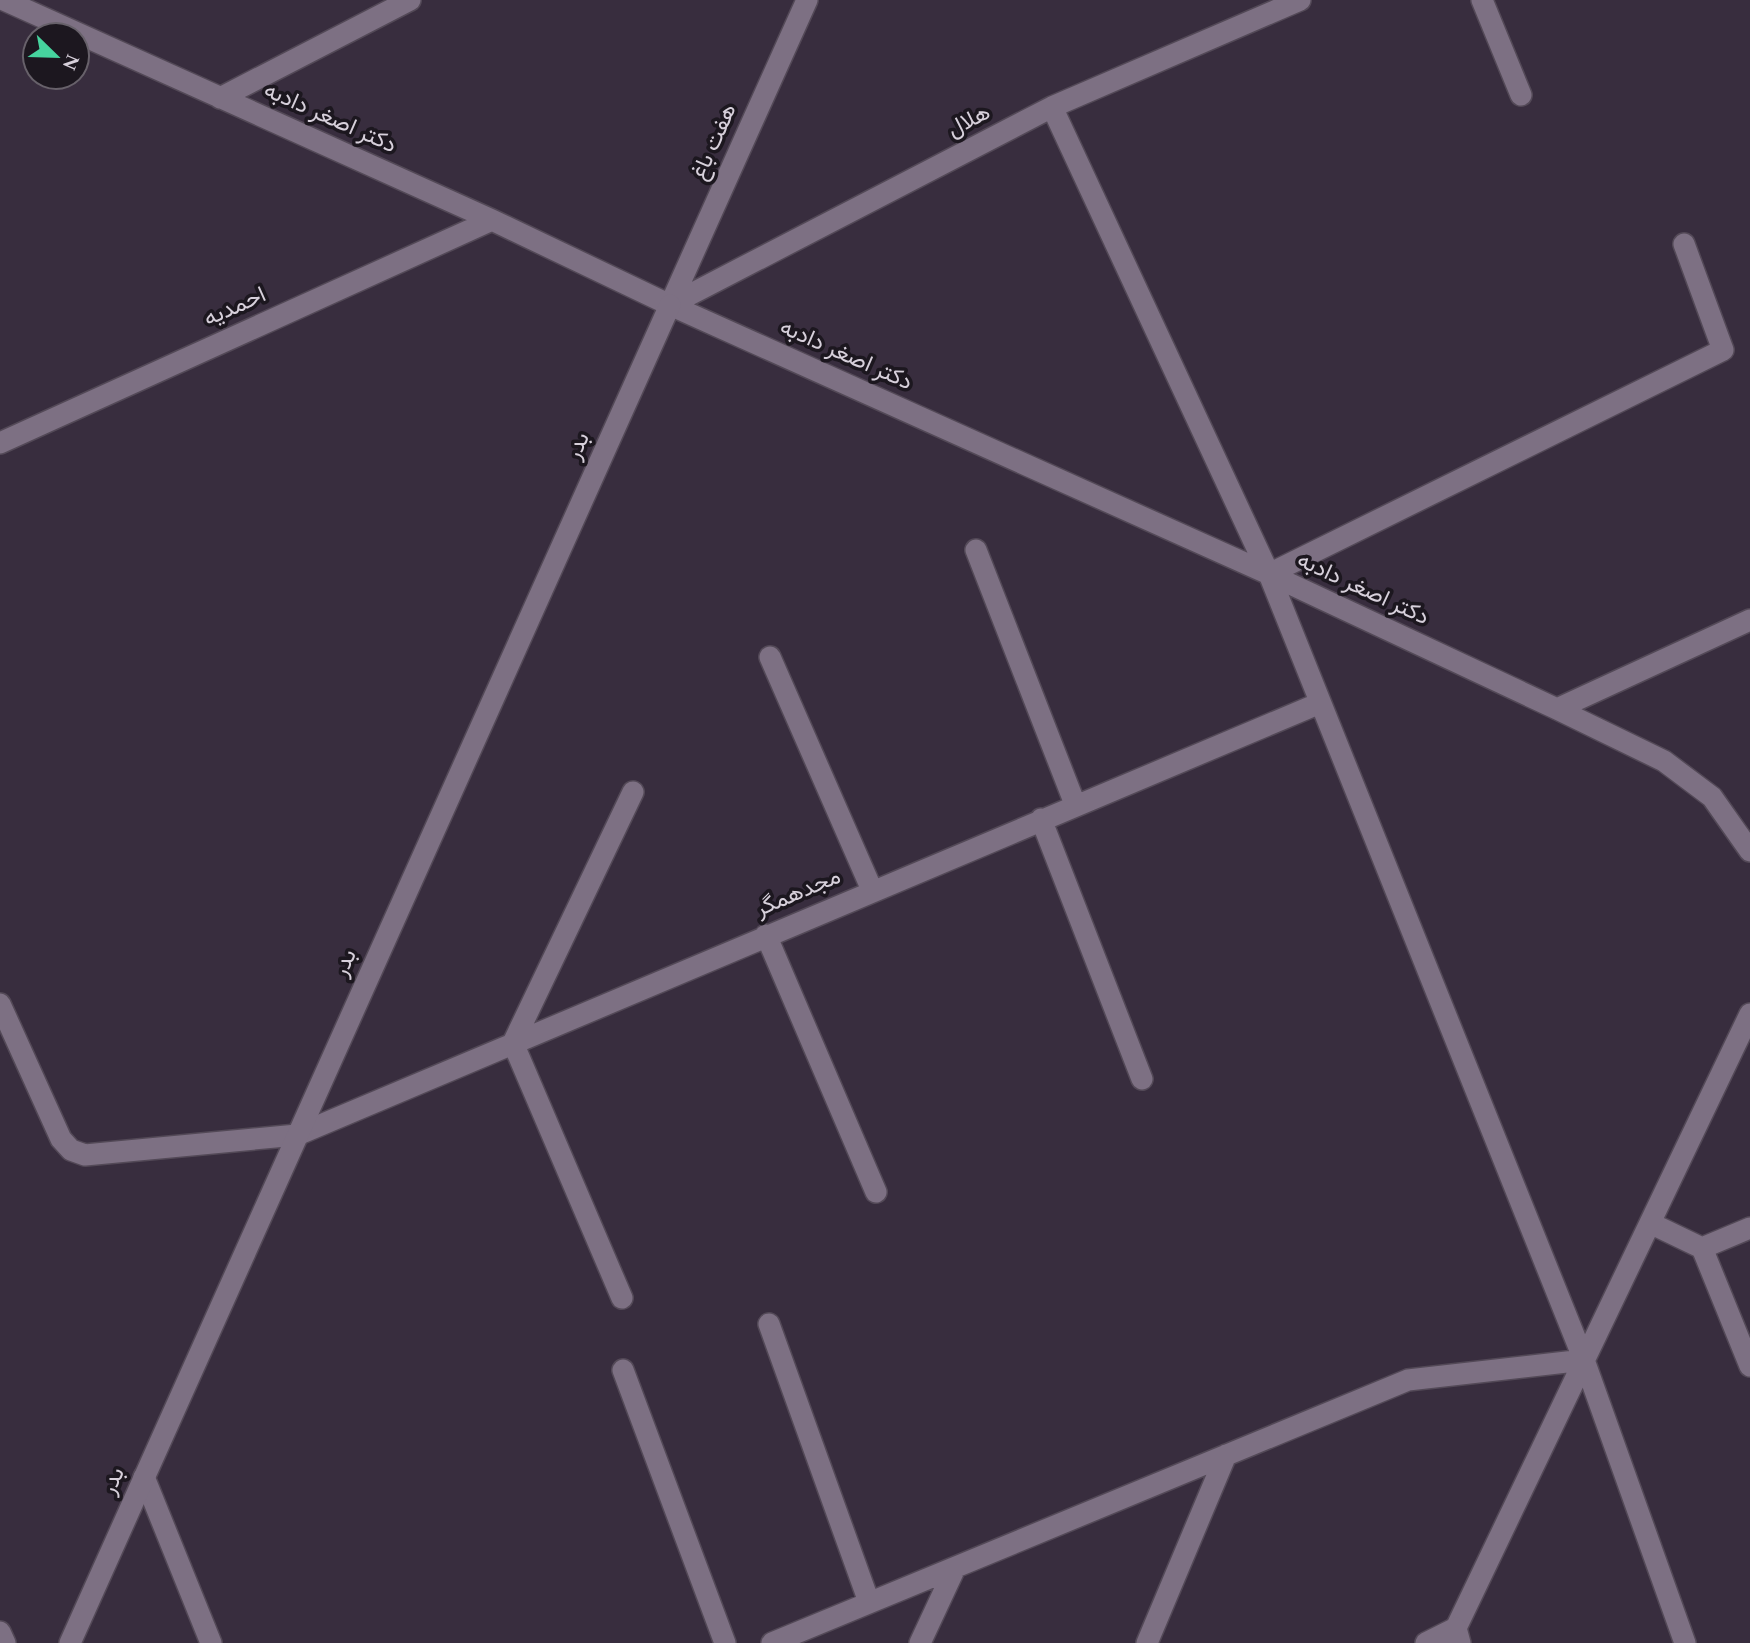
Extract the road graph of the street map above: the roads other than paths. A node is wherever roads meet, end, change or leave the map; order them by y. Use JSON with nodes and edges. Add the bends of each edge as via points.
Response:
{"nodes":[{"id":1,"x":4,"y":0,"type":"edge"},
{"id":2,"x":410,"y":0,"type":"edge"},
{"id":3,"x":807,"y":0,"type":"edge"},
{"id":4,"x":1300,"y":0,"type":"edge"},
{"id":5,"x":1482,"y":0,"type":"edge"},
{"id":6,"x":1521,"y":95,"type":"dead end"},
{"id":7,"x":220,"y":97,"type":"junction"},
{"id":8,"x":1052,"y":107,"type":"junction"},
{"id":9,"x":492,"y":220,"type":"junction"},
{"id":10,"x":1684,"y":244,"type":"dead end"},
{"id":11,"x":670,"y":305,"type":"junction"},
{"id":12,"x":0,"y":443,"type":"edge"},
{"id":13,"x":976,"y":550,"type":"dead end"},
{"id":14,"x":1269,"y":574,"type":"junction"},
{"id":15,"x":1750,"y":620,"type":"edge"},
{"id":16,"x":770,"y":657,"type":"dead end"},
{"id":17,"x":1320,"y":703,"type":"junction"},
{"id":18,"x":1557,"y":709,"type":"junction"},
{"id":19,"x":633,"y":792,"type":"dead end"},
{"id":20,"x":1075,"y":804,"type":"junction"},
{"id":21,"x":1041,"y":819,"type":"junction"},
{"id":22,"x":1750,"y":851,"type":"edge"},
{"id":23,"x":872,"y":890,"type":"junction"},
{"id":24,"x":766,"y":935,"type":"junction"},
{"id":25,"x":0,"y":1004,"type":"edge"},
{"id":26,"x":1750,"y":1014,"type":"edge"},
{"id":27,"x":513,"y":1043,"type":"junction"},
{"id":28,"x":1142,"y":1079,"type":"dead end"},
{"id":29,"x":297,"y":1135,"type":"junction"},
{"id":30,"x":876,"y":1192,"type":"dead end"},
{"id":31,"x":1650,"y":1223,"type":"junction"},
{"id":32,"x":1750,"y":1228,"type":"edge"},
{"id":33,"x":1702,"y":1248,"type":"junction"},
{"id":34,"x":622,"y":1298,"type":"dead end"},
{"id":35,"x":769,"y":1324,"type":"dead end"},
{"id":36,"x":1584,"y":1360,"type":"junction"},
{"id":37,"x":1750,"y":1366,"type":"edge"},
{"id":38,"x":623,"y":1370,"type":"dead end"},
{"id":39,"x":1226,"y":1455,"type":"junction"},
{"id":40,"x":144,"y":1477,"type":"junction"},
{"id":41,"x":954,"y":1567,"type":"junction"},
{"id":42,"x":869,"y":1602,"type":"junction"},
{"id":43,"x":0,"y":1632,"type":"edge"},
{"id":44,"x":1458,"y":1635,"type":"edge"},
{"id":45,"x":5,"y":1643,"type":"edge"},
{"id":46,"x":69,"y":1643,"type":"edge"},
{"id":47,"x":211,"y":1643,"type":"edge"},
{"id":48,"x":725,"y":1643,"type":"edge"},
{"id":49,"x":772,"y":1643,"type":"edge"},
{"id":50,"x":920,"y":1643,"type":"edge"},
{"id":51,"x":1147,"y":1643,"type":"edge"},
{"id":52,"x":1426,"y":1643,"type":"edge"},
{"id":53,"x":1685,"y":1643,"type":"edge"}],
"edges":[{"from":1,"to":7,"type":"street","name":"دکتر اصغر دادبه"},
{"from":2,"to":7,"type":"street"},
{"from":3,"to":11,"type":"street","name":"هفت باغ"},
{"from":4,"to":8,"type":"street","name":"هلال"},
{"from":5,"to":6,"type":"street"},
{"from":7,"to":9,"type":"street","name":"دکتر اصغر دادبه"},
{"from":8,"to":11,"type":"street","name":"هلال"},
{"from":8,"to":14,"type":"street"},
{"from":9,"to":11,"type":"street","name":"دکتر اصغر دادبه"},
{"from":9,"to":12,"type":"street","name":"احمدیه"},
{"from":10,"to":14,"type":"street","via":[[1723,350]]},
{"from":11,"to":14,"type":"street","name":"دکتر اصغر دادبه"},
{"from":11,"to":29,"type":"street","name":"بدر"},
{"from":13,"to":20,"type":"street"},
{"from":14,"to":17,"type":"street"},
{"from":14,"to":18,"type":"street","name":"دکتر اصغر دادبه"},
{"from":15,"to":18,"type":"street"},
{"from":16,"to":23,"type":"street"},
{"from":17,"to":20,"type":"street","name":"مجدهمگر"},
{"from":17,"to":36,"type":"street"},
{"from":18,"to":22,"type":"street","name":"دکتر اصغر دادبه","via":[[1664,761],[1712,797]]},
{"from":19,"to":27,"type":"street"},
{"from":20,"to":21,"type":"street","name":"مجدهمگر"},
{"from":21,"to":23,"type":"street","name":"مجدهمگر"},
{"from":21,"to":28,"type":"street"},
{"from":23,"to":24,"type":"street","name":"مجدهمگر"},
{"from":24,"to":27,"type":"street","name":"مجدهمگر"},
{"from":24,"to":30,"type":"street"},
{"from":25,"to":29,"type":"street","name":"مجدهمگر","via":[[61,1139],[71,1150],[85,1154]]},
{"from":26,"to":31,"type":"street"},
{"from":27,"to":29,"type":"street","name":"مجدهمگر"},
{"from":27,"to":34,"type":"street"},
{"from":29,"to":40,"type":"street","name":"بدر"},
{"from":31,"to":33,"type":"street"},
{"from":31,"to":36,"type":"street"},
{"from":32,"to":33,"type":"street"},
{"from":33,"to":37,"type":"street"},
{"from":35,"to":42,"type":"street"},
{"from":36,"to":39,"type":"street","via":[[1408,1380]]},
{"from":36,"to":44,"type":"street"},
{"from":36,"to":53,"type":"street"},
{"from":38,"to":48,"type":"street"},
{"from":39,"to":41,"type":"street"},
{"from":39,"to":51,"type":"street"},
{"from":40,"to":46,"type":"street","name":"بدر"},
{"from":40,"to":47,"type":"street"},
{"from":41,"to":42,"type":"street"},
{"from":41,"to":50,"type":"street"},
{"from":42,"to":49,"type":"street"},
{"from":43,"to":45,"type":"street"},
{"from":44,"to":52,"type":"street"}]}
